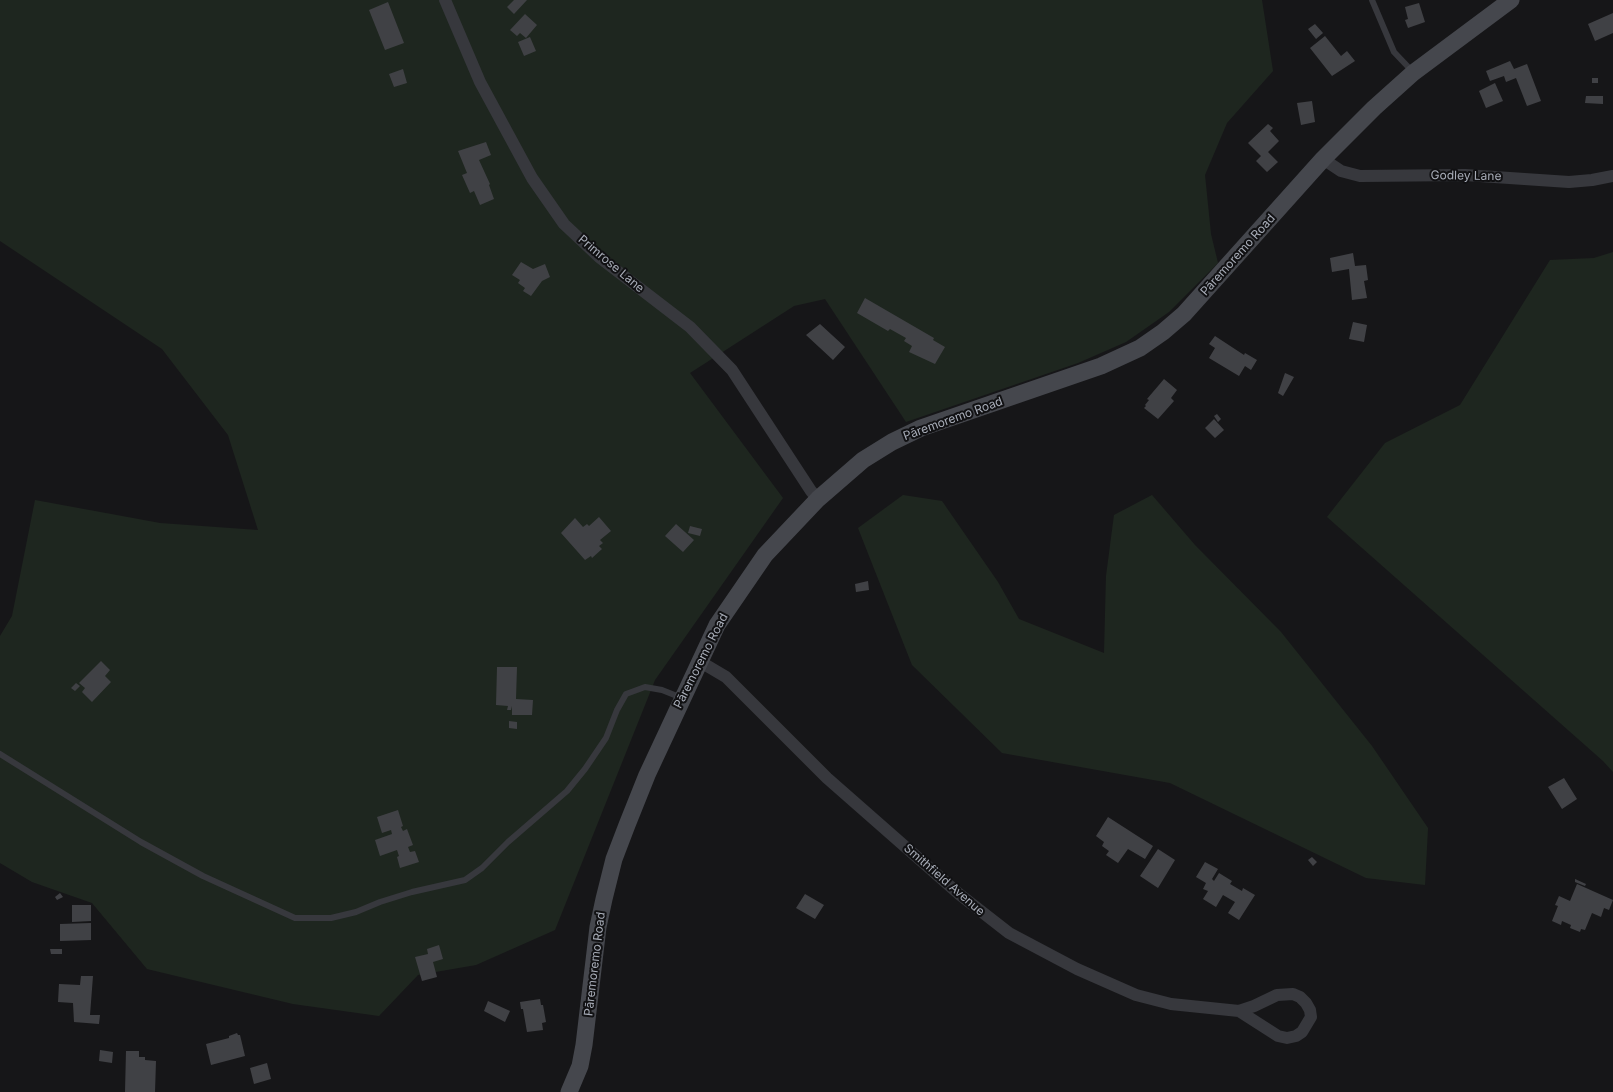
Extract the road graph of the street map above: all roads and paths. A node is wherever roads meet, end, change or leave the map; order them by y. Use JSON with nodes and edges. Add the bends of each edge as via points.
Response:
{"nodes":[{"id":1,"x":445,"y":0,"type":"edge"},
{"id":2,"x":1372,"y":0,"type":"edge"},
{"id":3,"x":1511,"y":0,"type":"edge"},
{"id":4,"x":1413,"y":73,"type":"junction"},
{"id":5,"x":1323,"y":159,"type":"junction"},
{"id":6,"x":1613,"y":176,"type":"edge"},
{"id":7,"x":818,"y":499,"type":"junction"},
{"id":8,"x":699,"y":661,"type":"junction"},
{"id":9,"x":682,"y":698,"type":"junction"},
{"id":10,"x":0,"y":754,"type":"edge"},
{"id":11,"x":1239,"y":1011,"type":"junction"},
{"id":12,"x":571,"y":1088,"type":"edge"}],
"edges":[{"from":1,"to":7,"type":"street","name":"Primrose Lane","via":[[480,82],[532,178],[564,224],[600,257],[690,327],[732,370],[810,491]]},
{"from":2,"to":4,"type":"lane","via":[[1394,52]]},
{"from":3,"to":4,"type":"street","name":"Pāremoremo Road"},
{"from":4,"to":5,"type":"street","name":"Pāremoremo Road"},
{"from":5,"to":6,"type":"street","name":"Godley Lane","via":[[1341,170],[1360,176],[1465,175],[1569,182]]},
{"from":5,"to":7,"type":"street","name":"Pāremoremo Road","via":[[1184,314],[1146,344],[1101,366],[921,428],[863,460]]},
{"from":7,"to":8,"type":"street","name":"Pāremoremo Road","via":[[765,555],[717,624]]},
{"from":8,"to":9,"type":"street","name":"Pāremoremo Road"},
{"from":8,"to":11,"type":"street","name":"Smithfield Avenue","via":[[726,677],[827,778],[959,894],[1009,933],[1077,969],[1136,995],[1171,1004]]},
{"from":9,"to":10,"type":"lane","via":[[645,687],[626,694],[606,738],[567,791],[482,868],[465,880],[412,892],[331,918],[295,918],[203,876],[141,842]]},
{"from":9,"to":12,"type":"street","name":"Pāremoremo Road","via":[[647,775],[614,860],[598,928],[584,1044]]},
{"from":11,"to":11,"type":"street","name":"Smithfield Avenue","via":[[1286,993],[1300,997],[1310,1010],[1311,1017],[1302,1032],[1287,1038],[1278,1036]]}]}
